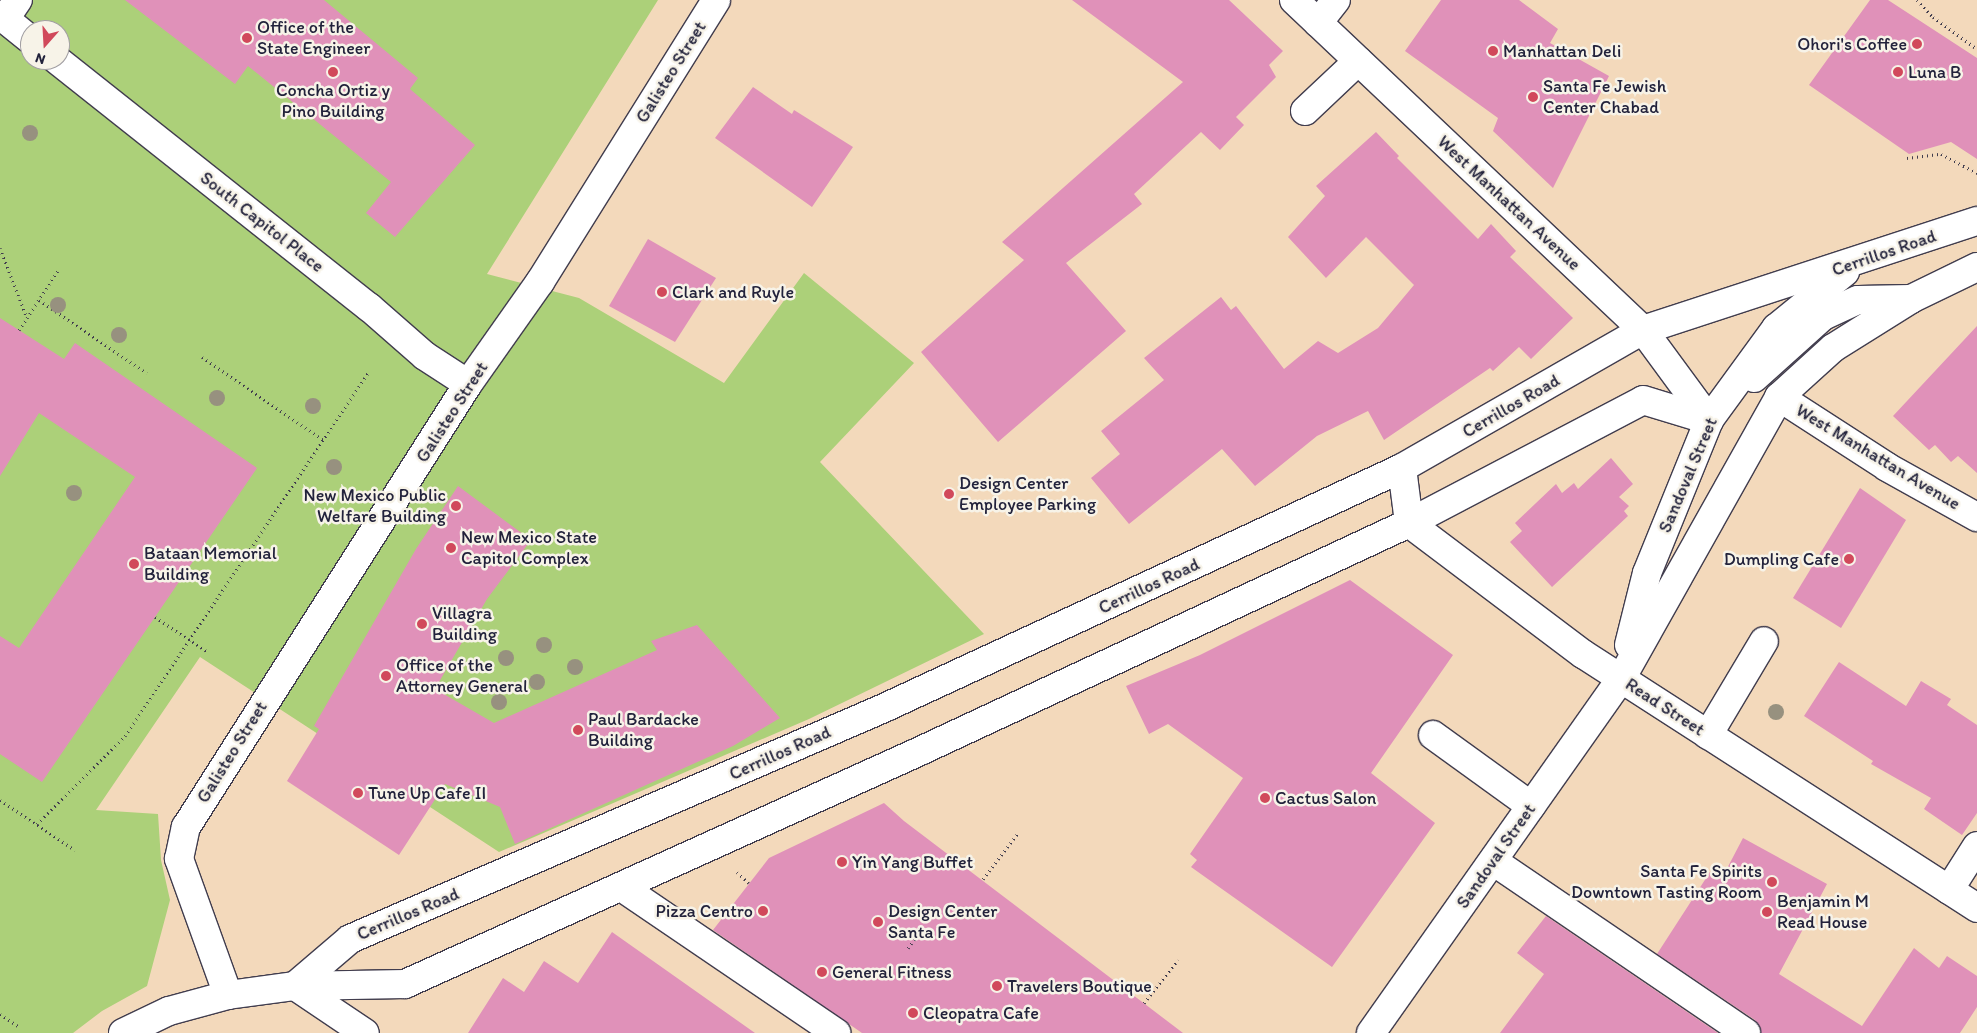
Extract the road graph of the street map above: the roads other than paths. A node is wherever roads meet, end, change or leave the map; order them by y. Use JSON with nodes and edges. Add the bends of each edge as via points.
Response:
{"nodes":[{"id":1,"x":716,"y":0,"type":"edge"},
{"id":2,"x":1294,"y":0,"type":"edge"},
{"id":3,"x":1336,"y":0,"type":"edge"},
{"id":4,"x":8,"y":12,"type":"edge"},
{"id":5,"x":1318,"y":23,"type":"junction"},
{"id":6,"x":20,"y":27,"type":"edge"},
{"id":7,"x":1358,"y":61,"type":"junction"},
{"id":8,"x":69,"y":70,"type":"edge"},
{"id":9,"x":1306,"y":111,"type":"dead end"},
{"id":10,"x":1977,"y":221,"type":"edge"},
{"id":11,"x":1855,"y":263,"type":"junction"},
{"id":12,"x":1977,"y":267,"type":"edge"},
{"id":13,"x":1911,"y":299,"type":"junction"},
{"id":14,"x":1643,"y":330,"type":"junction"},
{"id":15,"x":468,"y":384,"type":"junction"},
{"id":16,"x":1779,"y":397,"type":"junction"},
{"id":17,"x":1709,"y":420,"type":"junction"},
{"id":18,"x":1402,"y":468,"type":"junction"},
{"id":19,"x":1977,"y":517,"type":"edge"},
{"id":20,"x":1409,"y":523,"type":"junction"},
{"id":21,"x":1764,"y":641,"type":"dead end"},
{"id":22,"x":1621,"y":679,"type":"junction"},
{"id":23,"x":1433,"y":735,"type":"dead end"},
{"id":24,"x":1708,"y":735,"type":"junction"},
{"id":25,"x":1531,"y":806,"type":"junction"},
{"id":26,"x":1977,"y":846,"type":"edge"},
{"id":27,"x":1493,"y":861,"type":"junction"},
{"id":28,"x":623,"y":888,"type":"junction"},
{"id":29,"x":1949,"y":890,"type":"junction"},
{"id":30,"x":1977,"y":908,"type":"edge"},
{"id":31,"x":296,"y":986,"type":"junction"},
{"id":32,"x":228,"y":995,"type":"junction"},
{"id":33,"x":123,"y":1033,"type":"edge"},
{"id":34,"x":365,"y":1033,"type":"edge"},
{"id":35,"x":836,"y":1033,"type":"edge"},
{"id":36,"x":1371,"y":1033,"type":"edge"},
{"id":37,"x":1746,"y":1033,"type":"edge"}],
"edges":[{"from":1,"to":15,"type":"street","name":"Galisteo Street","via":[[540,282]]},
{"from":2,"to":5,"type":"street","name":"West Manhattan Avenue"},
{"from":3,"to":5,"type":"street"},
{"from":4,"to":6,"type":"street"},
{"from":5,"to":7,"type":"street","name":"West Manhattan Avenue"},
{"from":7,"to":9,"type":"street"},
{"from":7,"to":14,"type":"street","name":"West Manhattan Avenue"},
{"from":8,"to":15,"type":"street","name":"South Capitol Place","via":[[375,312],[425,356]]},
{"from":10,"to":11,"type":"street","name":"Cerrillos Road"},
{"from":11,"to":14,"type":"street","name":"Cerrillos Road"},
{"from":11,"to":17,"type":"street","name":"Sandoval Street","via":[[1776,328]]},
{"from":12,"to":13,"type":"street","name":"Cerrillos Road"},
{"from":13,"to":16,"type":"street","name":"Cerrillos Road","via":[[1833,348]]},
{"from":13,"to":17,"type":"street","name":"Cerrillos Road","via":[[1858,300],[1823,316]]},
{"from":14,"to":17,"type":"street","name":"West Manhattan Avenue"},
{"from":14,"to":18,"type":"street","name":"Cerrillos Road"},
{"from":15,"to":32,"type":"street","name":"Galisteo Street","via":[[186,827],[179,859]]},
{"from":16,"to":19,"type":"street","name":"West Manhattan Avenue","via":[[1888,467]]},
{"from":16,"to":22,"type":"street","name":"Sandoval Street"},
{"from":17,"to":20,"type":"street","via":[[1643,400]]},
{"from":17,"to":22,"type":"street","name":"Sandoval Street","via":[[1646,573]]},
{"from":18,"to":20,"type":"street"},
{"from":18,"to":31,"type":"street","name":"Cerrillos Road","via":[[884,708],[350,939]]},
{"from":20,"to":22,"type":"street","name":"Read Street"},
{"from":20,"to":28,"type":"street"},
{"from":21,"to":24,"type":"street"},
{"from":22,"to":24,"type":"street","name":"Read Street"},
{"from":22,"to":25,"type":"street","name":"Sandoval Street"},
{"from":23,"to":25,"type":"street"},
{"from":24,"to":29,"type":"street","name":"Read Street"},
{"from":25,"to":27,"type":"street","name":"Sandoval Street"},
{"from":26,"to":29,"type":"street"},
{"from":27,"to":36,"type":"street","name":"Sandoval Street"},
{"from":27,"to":37,"type":"street"},
{"from":28,"to":31,"type":"street","via":[[405,984]]},
{"from":28,"to":35,"type":"street"},
{"from":29,"to":30,"type":"street","name":"Read Street"},
{"from":31,"to":32,"type":"street"},
{"from":31,"to":34,"type":"street"},
{"from":32,"to":33,"type":"street","via":[[169,1011]]}]}
